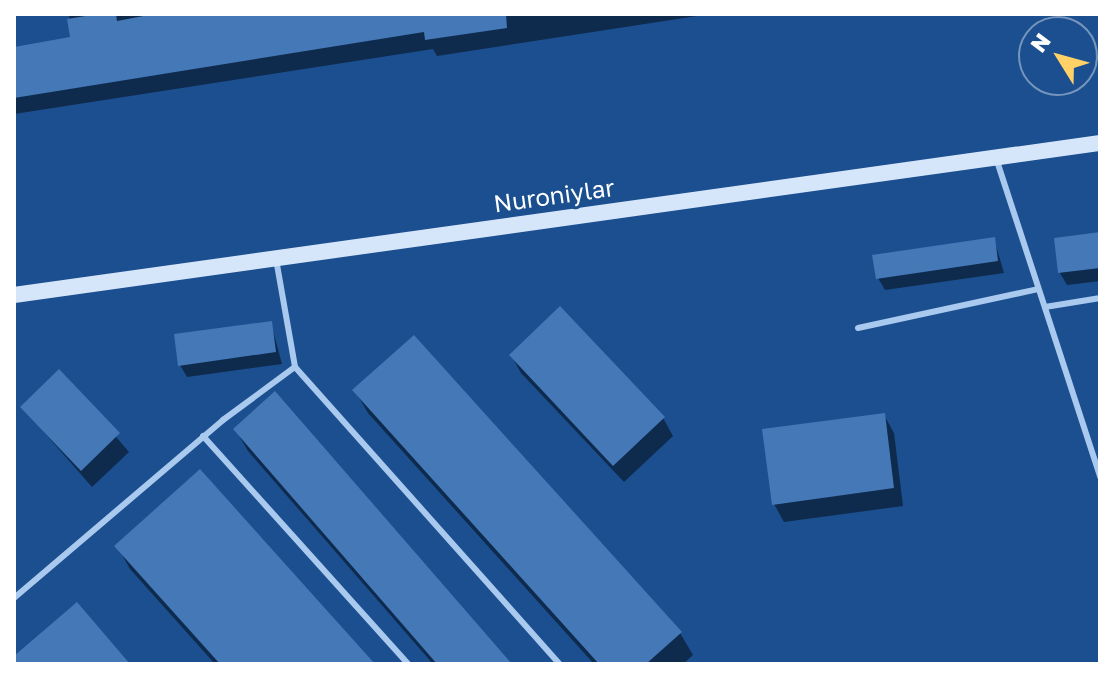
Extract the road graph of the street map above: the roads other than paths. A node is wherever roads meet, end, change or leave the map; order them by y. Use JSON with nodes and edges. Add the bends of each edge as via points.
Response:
{"nodes":[{"id":1,"x":1100,"y":143,"type":"edge"},
{"id":2,"x":996,"y":158,"type":"junction"},
{"id":3,"x":276,"y":259,"type":"junction"},
{"id":4,"x":1038,"y":289,"type":"junction"},
{"id":5,"x":14,"y":295,"type":"edge"},
{"id":6,"x":1100,"y":298,"type":"edge"},
{"id":7,"x":1045,"y":307,"type":"junction"},
{"id":8,"x":858,"y":328,"type":"dead end"},
{"id":9,"x":295,"y":367,"type":"junction"},
{"id":10,"x":203,"y":436,"type":"junction"},
{"id":11,"x":1100,"y":477,"type":"edge"},
{"id":12,"x":14,"y":598,"type":"edge"},
{"id":13,"x":408,"y":664,"type":"edge"},
{"id":14,"x":560,"y":664,"type":"edge"}],
"edges":[{"from":1,"to":2,"type":"main road","name":"Nuroniylar"},
{"from":2,"to":3,"type":"main road","name":"Nuroniylar"},
{"from":2,"to":4,"type":"lane"},
{"from":3,"to":5,"type":"main road","name":"Nuroniylar"},
{"from":3,"to":9,"type":"lane"},
{"from":4,"to":7,"type":"lane"},
{"from":4,"to":8,"type":"lane"},
{"from":6,"to":7,"type":"lane"},
{"from":7,"to":11,"type":"lane"},
{"from":9,"to":10,"type":"lane"},
{"from":9,"to":14,"type":"lane"},
{"from":10,"to":12,"type":"lane"},
{"from":10,"to":13,"type":"lane"}]}
